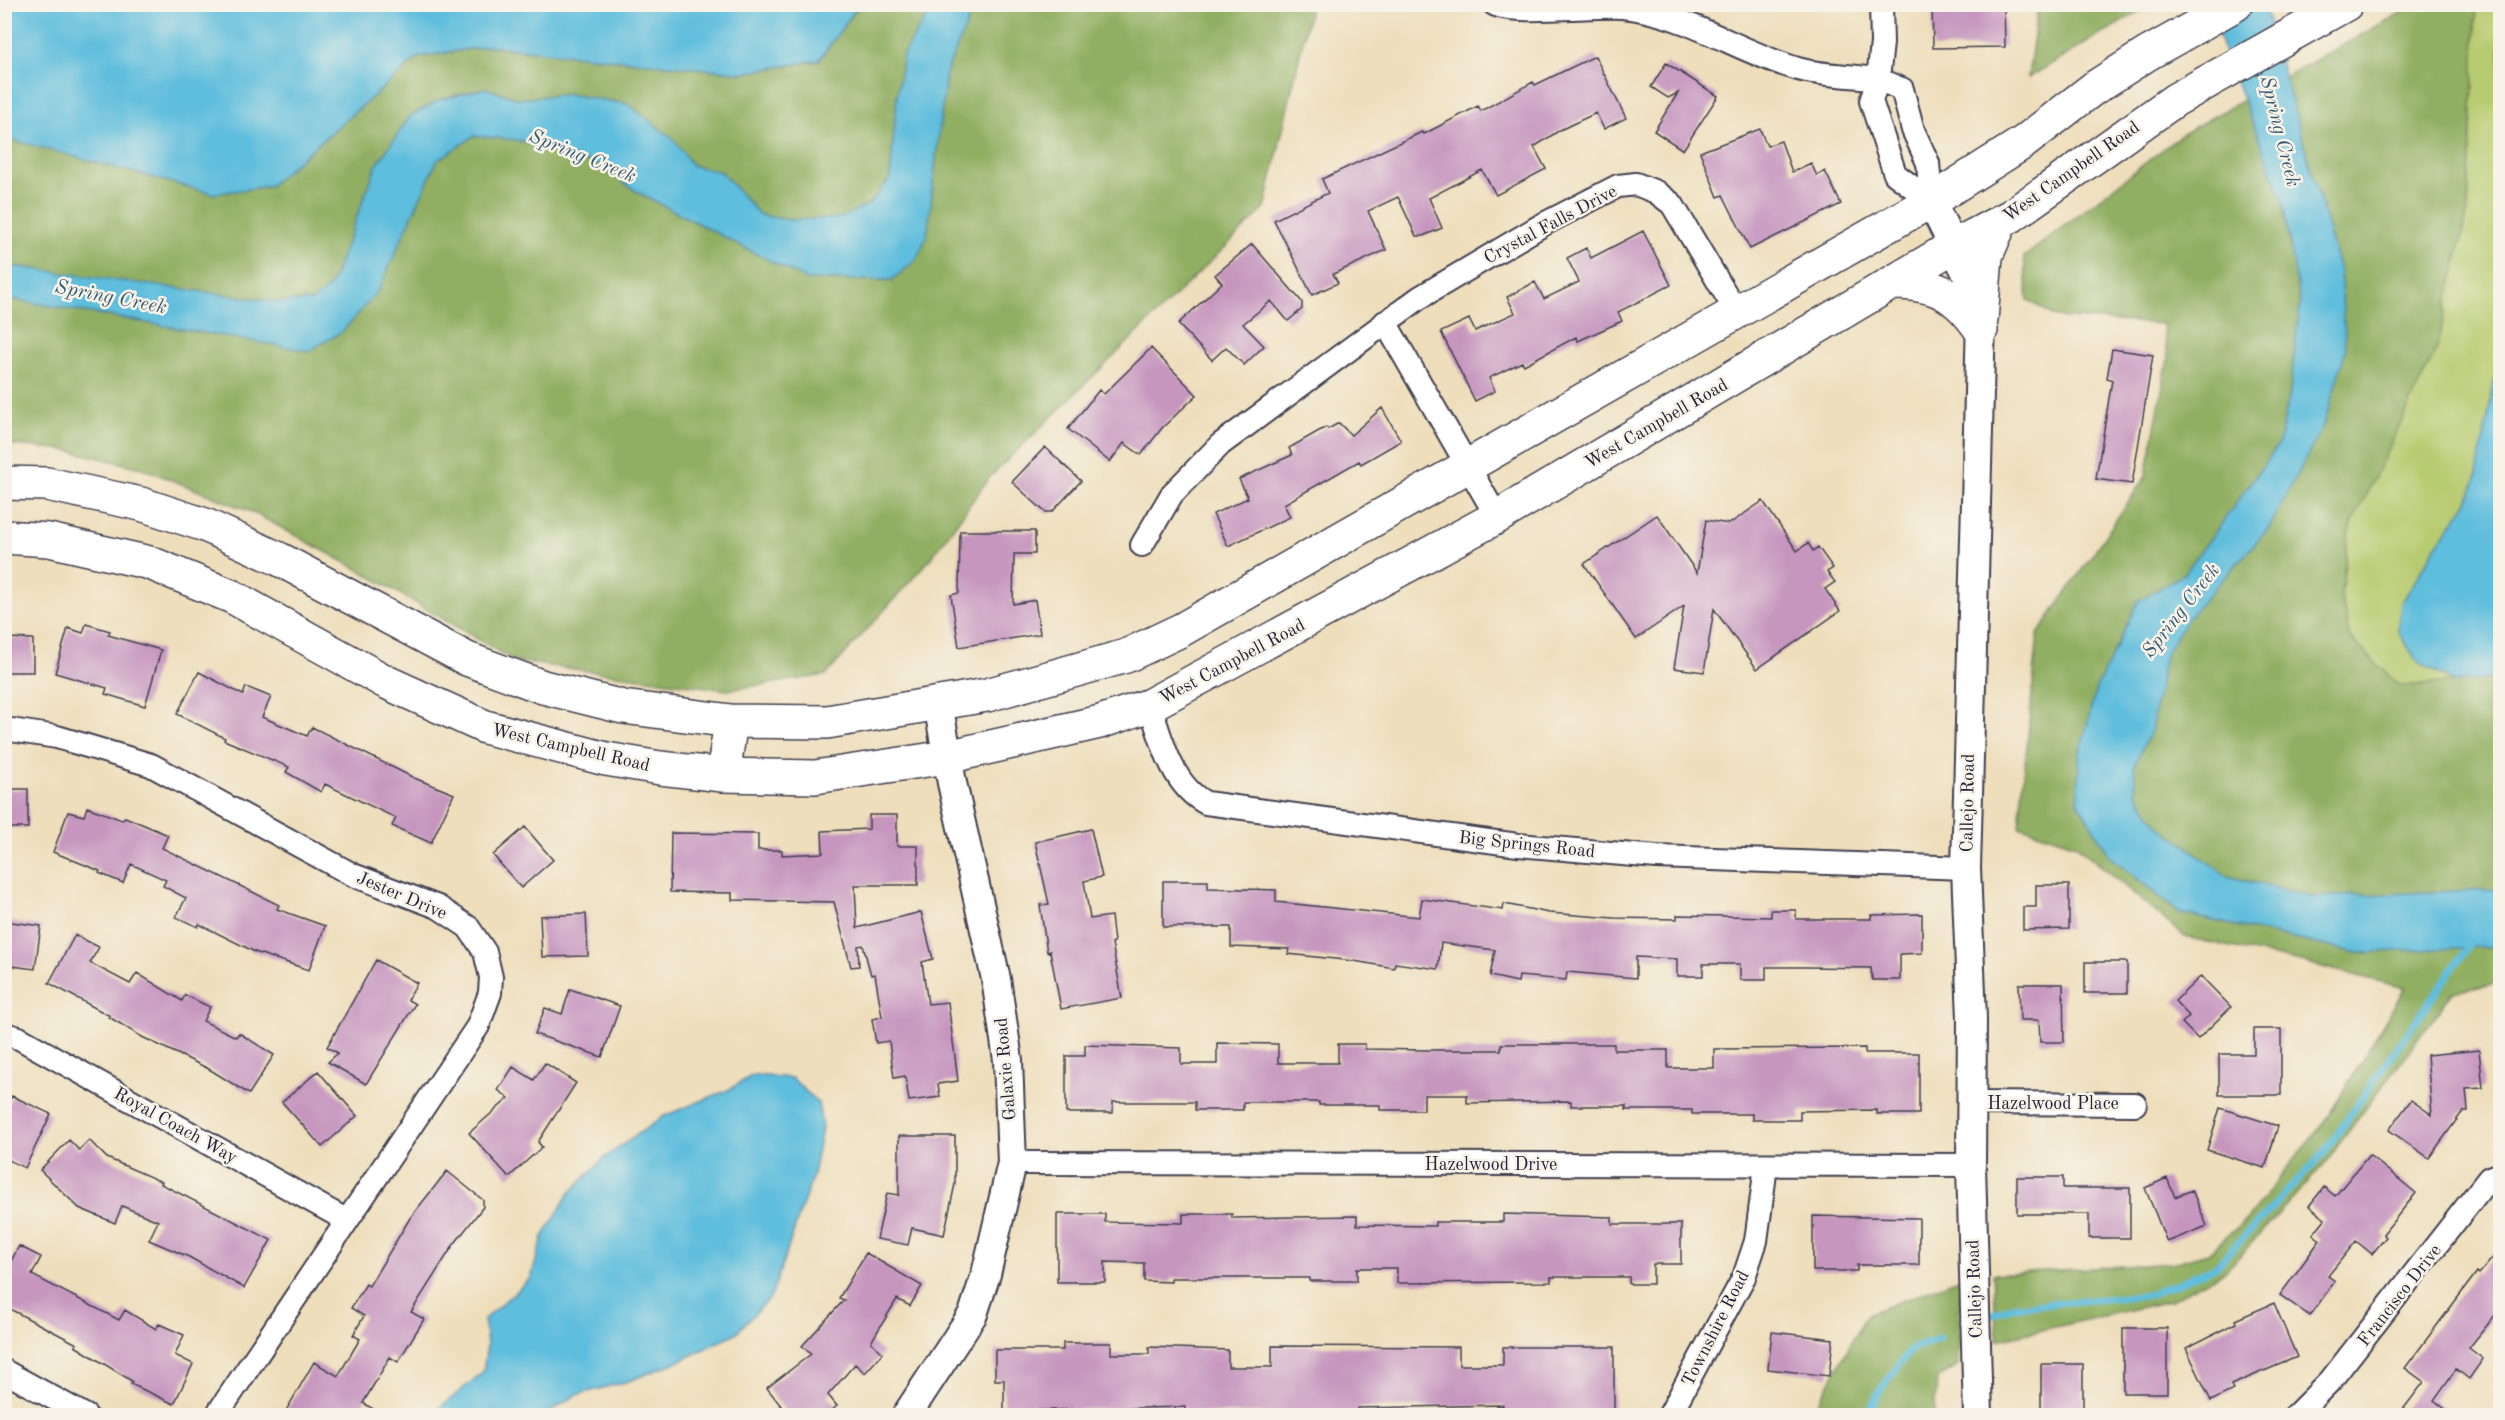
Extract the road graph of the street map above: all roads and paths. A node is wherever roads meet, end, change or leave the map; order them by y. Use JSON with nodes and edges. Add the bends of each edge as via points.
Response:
{"nodes":[{"id":1,"x":1881,"y":4,"type":"edge"},
{"id":2,"x":2236,"y":4,"type":"edge"},
{"id":3,"x":2346,"y":4,"type":"edge"},
{"id":4,"x":1495,"y":6,"type":"edge"},
{"id":5,"x":1878,"y":79,"type":"junction"},
{"id":6,"x":1931,"y":201,"type":"junction"},
{"id":7,"x":2001,"y":221,"type":"junction"},
{"id":8,"x":1954,"y":246,"type":"junction"},
{"id":9,"x":1896,"y":283,"type":"junction"},
{"id":10,"x":1737,"y":313,"type":"junction"},
{"id":11,"x":1385,"y":322,"type":"junction"},
{"id":12,"x":1981,"y":325,"type":"junction"},
{"id":13,"x":1470,"y":466,"type":"junction"},
{"id":14,"x":4,"y":483,"type":"edge"},
{"id":15,"x":1497,"y":516,"type":"junction"},
{"id":16,"x":4,"y":537,"type":"edge"},
{"id":17,"x":1142,"y":545,"type":"dead end"},
{"id":18,"x":938,"y":703,"type":"junction"},
{"id":19,"x":1150,"y":705,"type":"junction"},
{"id":20,"x":731,"y":721,"type":"junction"},
{"id":21,"x":4,"y":729,"type":"edge"},
{"id":22,"x":947,"y":757,"type":"junction"},
{"id":23,"x":723,"y":775,"type":"junction"},
{"id":24,"x":1966,"y":868,"type":"junction"},
{"id":25,"x":4,"y":1034,"type":"edge"},
{"id":26,"x":1972,"y":1103,"type":"junction"},
{"id":27,"x":2135,"y":1104,"type":"dead end"},
{"id":28,"x":1011,"y":1162,"type":"junction"},
{"id":29,"x":1971,"y":1165,"type":"junction"},
{"id":30,"x":1766,"y":1166,"type":"junction"},
{"id":31,"x":2500,"y":1174,"type":"edge"},
{"id":32,"x":346,"y":1220,"type":"junction"},
{"id":33,"x":4,"y":1371,"type":"edge"},
{"id":34,"x":912,"y":1414,"type":"edge"},
{"id":35,"x":86,"y":1416,"type":"edge"},
{"id":36,"x":216,"y":1416,"type":"edge"},
{"id":37,"x":1669,"y":1416,"type":"edge"},
{"id":38,"x":1978,"y":1416,"type":"edge"},
{"id":39,"x":2295,"y":1416,"type":"edge"}],
"edges":[{"from":1,"to":5,"type":"street","name":"Callejo Road"},
{"from":2,"to":6,"type":"main road","via":[[2094,88],[2025,142]]},
{"from":3,"to":7,"type":"main road","name":"West Campbell Road","via":[[2175,100]]},
{"from":4,"to":5,"type":"street","via":[[1642,10],[1692,24],[1761,57],[1801,70]]},
{"from":5,"to":6,"type":"street","name":"Callejo Road","via":[[1902,89],[1913,130],[1928,163]]},
{"from":5,"to":6,"type":"street","name":"Callejo Road","via":[[1871,101],[1895,174]]},
{"from":6,"to":8,"type":"street","name":"Callejo Road"},
{"from":6,"to":10,"type":"main road"},
{"from":7,"to":8,"type":"main road","name":"West Campbell Road"},
{"from":7,"to":12,"type":"main road","via":[[1986,256]]},
{"from":8,"to":9,"type":"main road","name":"West Campbell Road"},
{"from":8,"to":12,"type":"street","name":"Callejo Road","via":[[1974,288]]},
{"from":9,"to":12,"type":"main road","via":[[1922,284],[1946,293]]},
{"from":9,"to":15,"type":"main road","name":"West Campbell Road"},
{"from":10,"to":11,"type":"street","name":"Crystal Falls Drive","via":[[1672,204],[1636,184],[1599,194],[1419,298]]},
{"from":10,"to":13,"type":"main road"},
{"from":11,"to":13,"type":"street"},
{"from":11,"to":17,"type":"street","name":"Crystal Falls Drive","via":[[1221,444],[1172,494]]},
{"from":12,"to":24,"type":"street","name":"Callejo Road"},
{"from":13,"to":15,"type":"street"},
{"from":13,"to":18,"type":"main road","via":[[1181,630],[1126,656],[987,695]]},
{"from":14,"to":20,"type":"main road","via":[[47,484],[141,504],[206,525],[467,659],[543,687],[623,707]]},
{"from":15,"to":19,"type":"main road","name":"West Campbell Road"},
{"from":16,"to":23,"type":"main road","name":"West Campbell Road","via":[[49,540],[150,563],[233,597],[386,682],[485,727],[606,759]]},
{"from":18,"to":20,"type":"main road","via":[[827,722]]},
{"from":18,"to":22,"type":"street","name":"Galaxie Road"},
{"from":19,"to":22,"type":"main road","name":"West Campbell Road","via":[[1100,722]]},
{"from":19,"to":24,"type":"street","name":"Big Springs Road","via":[[1181,782],[1193,797],[1206,803],[1518,844],[1657,857]]},
{"from":20,"to":23,"type":"main road"},
{"from":21,"to":32,"type":"street","name":"Jester Drive","via":[[57,737],[151,765],[353,875],[438,907],[468,927],[485,952],[491,977],[490,993],[478,1026]]},
{"from":22,"to":23,"type":"main road","name":"West Campbell Road","via":[[815,777]]},
{"from":22,"to":28,"type":"street","name":"Galaxie Road","via":[[996,979],[1008,1060]]},
{"from":24,"to":26,"type":"street","name":"Callejo Road"},
{"from":25,"to":32,"type":"street","name":"Royal Coach Way","via":[[19,1038]]},
{"from":26,"to":27,"type":"street","name":"Hazelwood Place"},
{"from":26,"to":29,"type":"street","name":"Callejo Road"},
{"from":28,"to":30,"type":"street","name":"Hazelwood Drive"},
{"from":28,"to":34,"type":"street","name":"Galaxie Road","via":[[986,1274],[972,1314]]},
{"from":29,"to":30,"type":"street","name":"Hazelwood Drive"},
{"from":29,"to":38,"type":"street","name":"Callejo Road"},
{"from":30,"to":37,"type":"street","name":"Townshire Road","via":[[1756,1241],[1744,1277]]},
{"from":31,"to":39,"type":"street","name":"Francisco Drive","via":[[2489,1179],[2330,1381]]},
{"from":32,"to":36,"type":"street","name":"Jester Drive"},
{"from":33,"to":35,"type":"street"}]}
